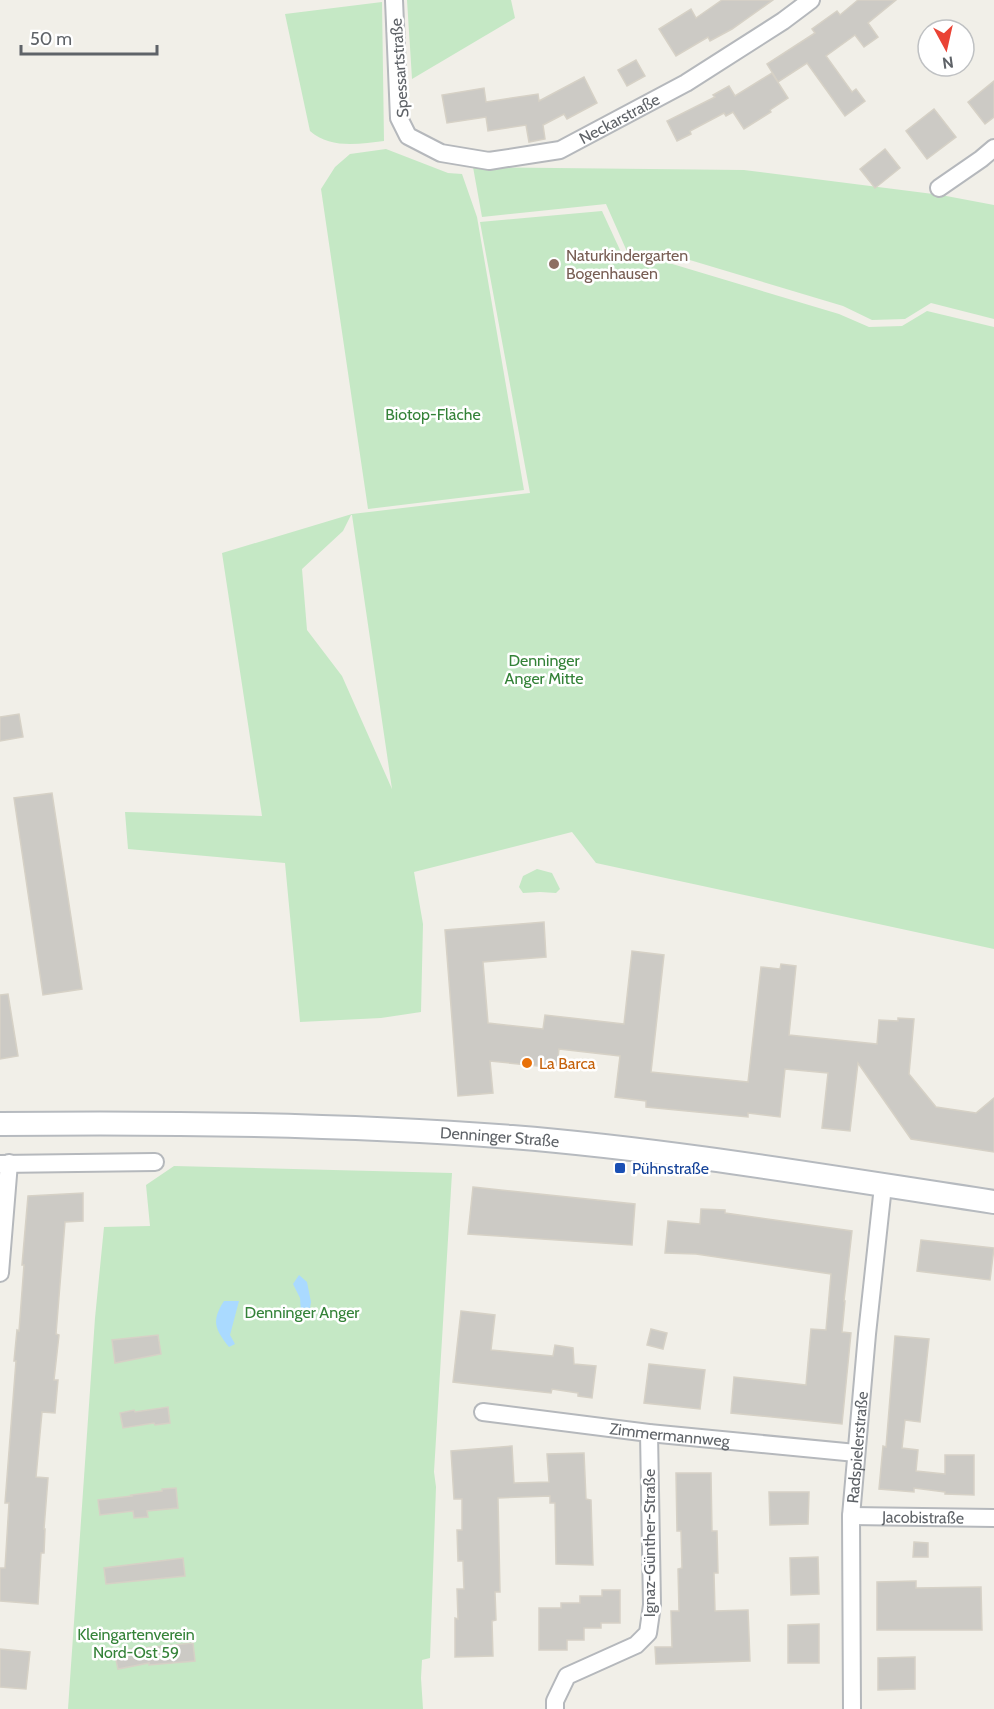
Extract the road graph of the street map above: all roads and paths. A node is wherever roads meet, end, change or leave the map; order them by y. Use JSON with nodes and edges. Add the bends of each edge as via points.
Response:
{"nodes":[{"id":1,"x":394,"y":0,"type":"edge"},
{"id":2,"x":811,"y":0,"type":"edge"},
{"id":3,"x":408,"y":136,"type":"joint"},
{"id":4,"x":994,"y":148,"type":"edge"},
{"id":5,"x":939,"y":188,"type":"dead end"},
{"id":6,"x":0,"y":1124,"type":"edge"},
{"id":7,"x":155,"y":1162,"type":"dead end"},
{"id":8,"x":5,"y":1163,"type":"edge"},
{"id":9,"x":883,"y":1186,"type":"junction"},
{"id":10,"x":994,"y":1202,"type":"edge"},
{"id":11,"x":0,"y":1273,"type":"edge"},
{"id":12,"x":483,"y":1412,"type":"dead end"},
{"id":13,"x":649,"y":1433,"type":"junction"},
{"id":14,"x":856,"y":1452,"type":"junction"},
{"id":15,"x":850,"y":1516,"type":"junction"},
{"id":16,"x":994,"y":1518,"type":"edge"},
{"id":17,"x":555,"y":1709,"type":"edge"},
{"id":18,"x":852,"y":1709,"type":"edge"}],
"edges":[{"from":1,"to":3,"type":"street","name":"Spessartstraße","via":[[399,118]]},
{"from":2,"to":3,"type":"street","name":"Neckarstraße","via":[[686,83],[560,150],[489,161],[441,153]]},
{"from":4,"to":5,"type":"street"},
{"from":6,"to":9,"type":"street","name":"Denninger Straße","via":[[296,1125],[498,1136],[675,1155]]},
{"from":7,"to":8,"type":"street"},
{"from":8,"to":11,"type":"street"},
{"from":9,"to":10,"type":"street","name":"Denninger Straße"},
{"from":9,"to":14,"type":"street","name":"Radspielerstraße"},
{"from":12,"to":13,"type":"street","name":"Zimmermannweg"},
{"from":13,"to":14,"type":"street","name":"Zimmermannweg"},
{"from":13,"to":17,"type":"street","name":"Ignaz-Günther-Straße","via":[[652,1605],[648,1634],[636,1645],[567,1676]]},
{"from":14,"to":15,"type":"street","name":"Radspielerstraße"},
{"from":15,"to":16,"type":"street","name":"Jacobistraße"},
{"from":15,"to":18,"type":"street","name":"Radspielerstraße"}]}
